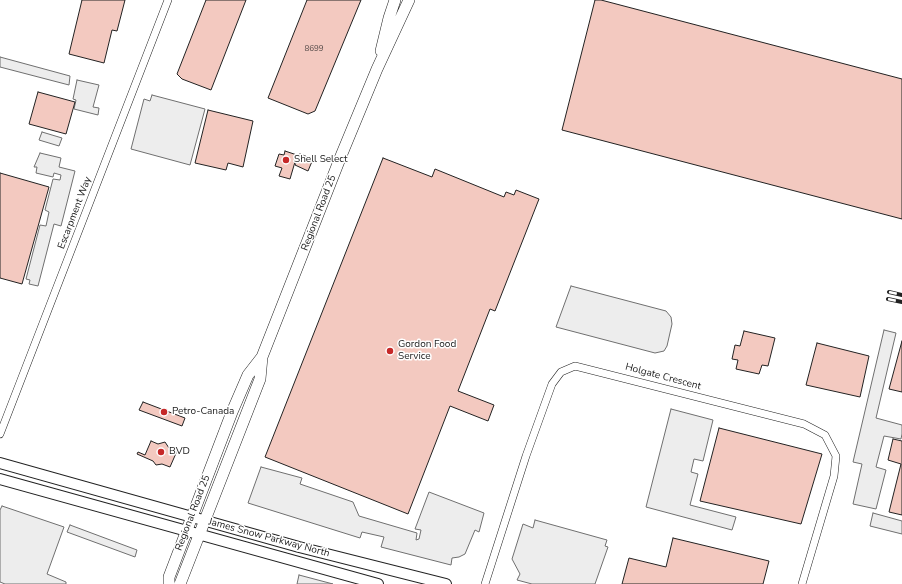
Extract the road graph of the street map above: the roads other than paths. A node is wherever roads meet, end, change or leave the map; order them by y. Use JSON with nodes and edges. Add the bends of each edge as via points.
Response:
{"nodes":[{"id":1,"x":168,"y":0,"type":"edge"},
{"id":2,"x":395,"y":0,"type":"edge"},
{"id":3,"x":409,"y":0,"type":"edge"},
{"id":4,"x":377,"y":69,"type":"junction"},
{"id":5,"x":262,"y":357,"type":"junction"},
{"id":6,"x":0,"y":434,"type":"edge"},
{"id":7,"x":0,"y":463,"type":"edge"},
{"id":8,"x":0,"y":479,"type":"edge"},
{"id":9,"x":192,"y":517,"type":"junction"},
{"id":10,"x":206,"y":521,"type":"junction"},
{"id":11,"x":187,"y":530,"type":"junction"},
{"id":12,"x":200,"y":534,"type":"junction"},
{"id":13,"x":169,"y":584,"type":"edge"},
{"id":14,"x":180,"y":584,"type":"edge"},
{"id":15,"x":378,"y":584,"type":"edge"},
{"id":16,"x":446,"y":584,"type":"edge"},
{"id":17,"x":485,"y":584,"type":"edge"},
{"id":18,"x":802,"y":584,"type":"edge"}],
"edges":[{"from":1,"to":6,"type":"street","name":"Escarpment Way"},
{"from":2,"to":4,"type":"main road","name":"Regional Road 25"},
{"from":3,"to":4,"type":"main road","name":"Regional Road 25"},
{"from":4,"to":5,"type":"main road","name":"Regional Road 25"},
{"from":5,"to":9,"type":"main road","name":"Regional Road 25","via":[[248,375]]},
{"from":5,"to":10,"type":"main road","name":"Regional Road 25","via":[[260,378]]},
{"from":7,"to":9,"type":"main road","name":"James Snow Parkway North"},
{"from":8,"to":11,"type":"main road","name":"James Snow Parkway North"},
{"from":9,"to":10,"type":"main road","name":"James Snow Parkway North"},
{"from":9,"to":11,"type":"main road","name":"Regional Road 25"},
{"from":10,"to":12,"type":"main road","name":"Regional Road 25"},
{"from":10,"to":16,"type":"main road","name":"James Snow Parkway North"},
{"from":11,"to":12,"type":"main road","name":"James Snow Parkway North"},
{"from":11,"to":13,"type":"main road","name":"Regional Road 25","via":[[168,577]]},
{"from":12,"to":14,"type":"main road","name":"Regional Road 25"},
{"from":12,"to":15,"type":"main road","name":"James Snow Parkway North"},
{"from":17,"to":18,"type":"street","name":"Holgate Crescent","via":[[552,384],[561,372],[575,366],[804,424],[825,435],[836,456],[834,476]]}]}
